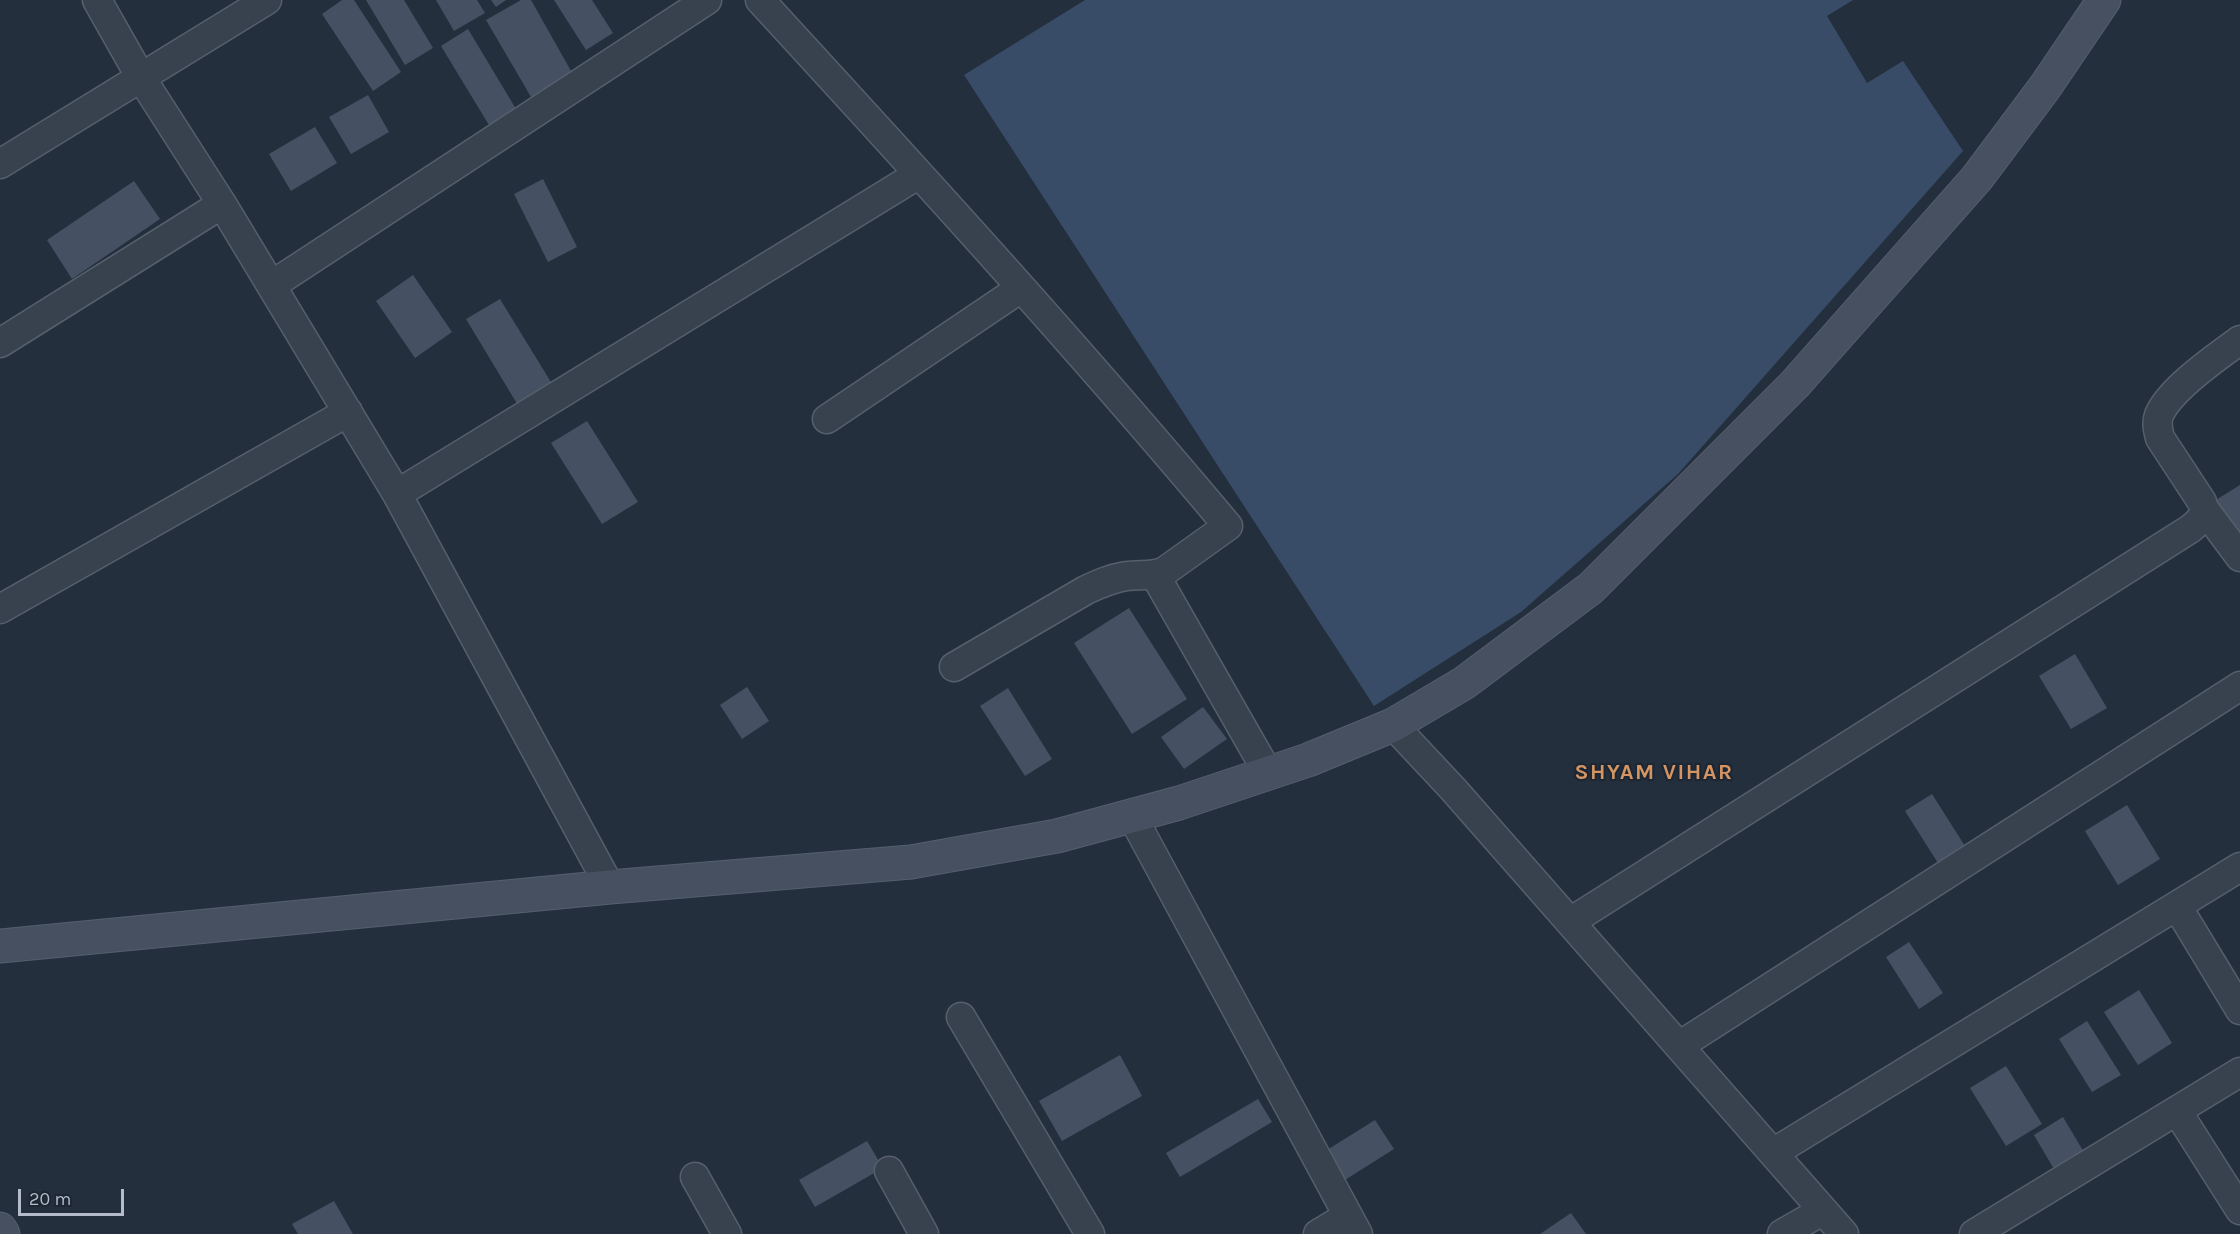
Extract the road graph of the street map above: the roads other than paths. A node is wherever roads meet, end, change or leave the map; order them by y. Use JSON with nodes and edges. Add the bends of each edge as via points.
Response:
{"nodes":[{"id":1,"x":97,"y":0,"type":"edge"},
{"id":2,"x":267,"y":0,"type":"edge"},
{"id":3,"x":707,"y":0,"type":"edge"},
{"id":4,"x":760,"y":0,"type":"edge"},
{"id":5,"x":2104,"y":0,"type":"edge"},
{"id":6,"x":140,"y":76,"type":"junction"},
{"id":7,"x":0,"y":164,"type":"edge"},
{"id":8,"x":919,"y":174,"type":"junction"},
{"id":9,"x":222,"y":204,"type":"junction"},
{"id":10,"x":272,"y":285,"type":"junction"},
{"id":11,"x":1021,"y":288,"type":"junction"},
{"id":12,"x":2240,"y":340,"type":"edge"},
{"id":13,"x":0,"y":343,"type":"edge"},
{"id":14,"x":348,"y":412,"type":"junction"},
{"id":15,"x":828,"y":419,"type":"dead end"},
{"id":16,"x":397,"y":494,"type":"junction"},
{"id":17,"x":2205,"y":510,"type":"junction"},
{"id":18,"x":2240,"y":557,"type":"edge"},
{"id":19,"x":1155,"y":575,"type":"junction"},
{"id":20,"x":0,"y":609,"type":"edge"},
{"id":21,"x":954,"y":667,"type":"dead end"},
{"id":22,"x":2240,"y":686,"type":"edge"},
{"id":23,"x":1393,"y":726,"type":"junction"},
{"id":24,"x":1268,"y":773,"type":"junction"},
{"id":25,"x":1131,"y":816,"type":"junction"},
{"id":26,"x":2240,"y":867,"type":"edge"},
{"id":27,"x":610,"y":886,"type":"junction"},
{"id":28,"x":2177,"y":906,"type":"junction"},
{"id":29,"x":1570,"y":922,"type":"junction"},
{"id":30,"x":0,"y":946,"type":"edge"},
{"id":31,"x":2240,"y":1010,"type":"edge"},
{"id":32,"x":961,"y":1017,"type":"dead end"},
{"id":33,"x":1679,"y":1046,"type":"junction"},
{"id":34,"x":2240,"y":1072,"type":"edge"},
{"id":35,"x":2177,"y":1111,"type":"junction"},
{"id":36,"x":1773,"y":1153,"type":"junction"},
{"id":37,"x":889,"y":1171,"type":"dead end"},
{"id":38,"x":695,"y":1177,"type":"dead end"},
{"id":39,"x":1822,"y":1210,"type":"junction"},
{"id":40,"x":2240,"y":1210,"type":"edge"},
{"id":41,"x":1353,"y":1225,"type":"edge"},
{"id":42,"x":0,"y":1229,"type":"edge"},
{"id":43,"x":3,"y":1234,"type":"edge"},
{"id":44,"x":727,"y":1234,"type":"edge"},
{"id":45,"x":924,"y":1234,"type":"edge"},
{"id":46,"x":1090,"y":1234,"type":"edge"},
{"id":47,"x":1318,"y":1234,"type":"edge"},
{"id":48,"x":1782,"y":1234,"type":"edge"},
{"id":49,"x":1844,"y":1234,"type":"edge"},
{"id":50,"x":1974,"y":1234,"type":"edge"}],
"edges":[{"from":1,"to":6,"type":"street"},
{"from":2,"to":6,"type":"street"},
{"from":3,"to":10,"type":"street"},
{"from":4,"to":8,"type":"street"},
{"from":5,"to":23,"type":"street","via":[[1977,178],[1796,384],[1591,588],[1464,683]]},
{"from":6,"to":7,"type":"street"},
{"from":6,"to":9,"type":"street"},
{"from":8,"to":11,"type":"street"},
{"from":8,"to":16,"type":"street"},
{"from":9,"to":10,"type":"street"},
{"from":9,"to":13,"type":"street"},
{"from":10,"to":14,"type":"street"},
{"from":11,"to":15,"type":"street"},
{"from":11,"to":19,"type":"street","via":[[1228,526]]},
{"from":12,"to":17,"type":"street","via":[[2173,396],[2158,419],[2160,438]]},
{"from":14,"to":16,"type":"street"},
{"from":14,"to":20,"type":"street"},
{"from":16,"to":27,"type":"street"},
{"from":17,"to":18,"type":"street"},
{"from":17,"to":29,"type":"street","via":[[2202,519],[2190,529]]},
{"from":19,"to":21,"type":"street","via":[[1119,578],[1095,586]]},
{"from":19,"to":24,"type":"street"},
{"from":22,"to":33,"type":"street"},
{"from":23,"to":24,"type":"street"},
{"from":23,"to":29,"type":"street"},
{"from":24,"to":25,"type":"street"},
{"from":25,"to":27,"type":"street","via":[[1057,836],[912,862]]},
{"from":25,"to":41,"type":"street"},
{"from":26,"to":28,"type":"street"},
{"from":27,"to":30,"type":"street"},
{"from":28,"to":31,"type":"street"},
{"from":28,"to":36,"type":"street"},
{"from":29,"to":33,"type":"street"},
{"from":32,"to":46,"type":"street"},
{"from":33,"to":36,"type":"street"},
{"from":34,"to":35,"type":"street"},
{"from":35,"to":40,"type":"street"},
{"from":35,"to":50,"type":"street"},
{"from":36,"to":39,"type":"street"},
{"from":37,"to":45,"type":"street"},
{"from":38,"to":44,"type":"street"},
{"from":39,"to":48,"type":"street"},
{"from":39,"to":49,"type":"street"},
{"from":41,"to":47,"type":"street"},
{"from":42,"to":43,"type":"street"}]}
